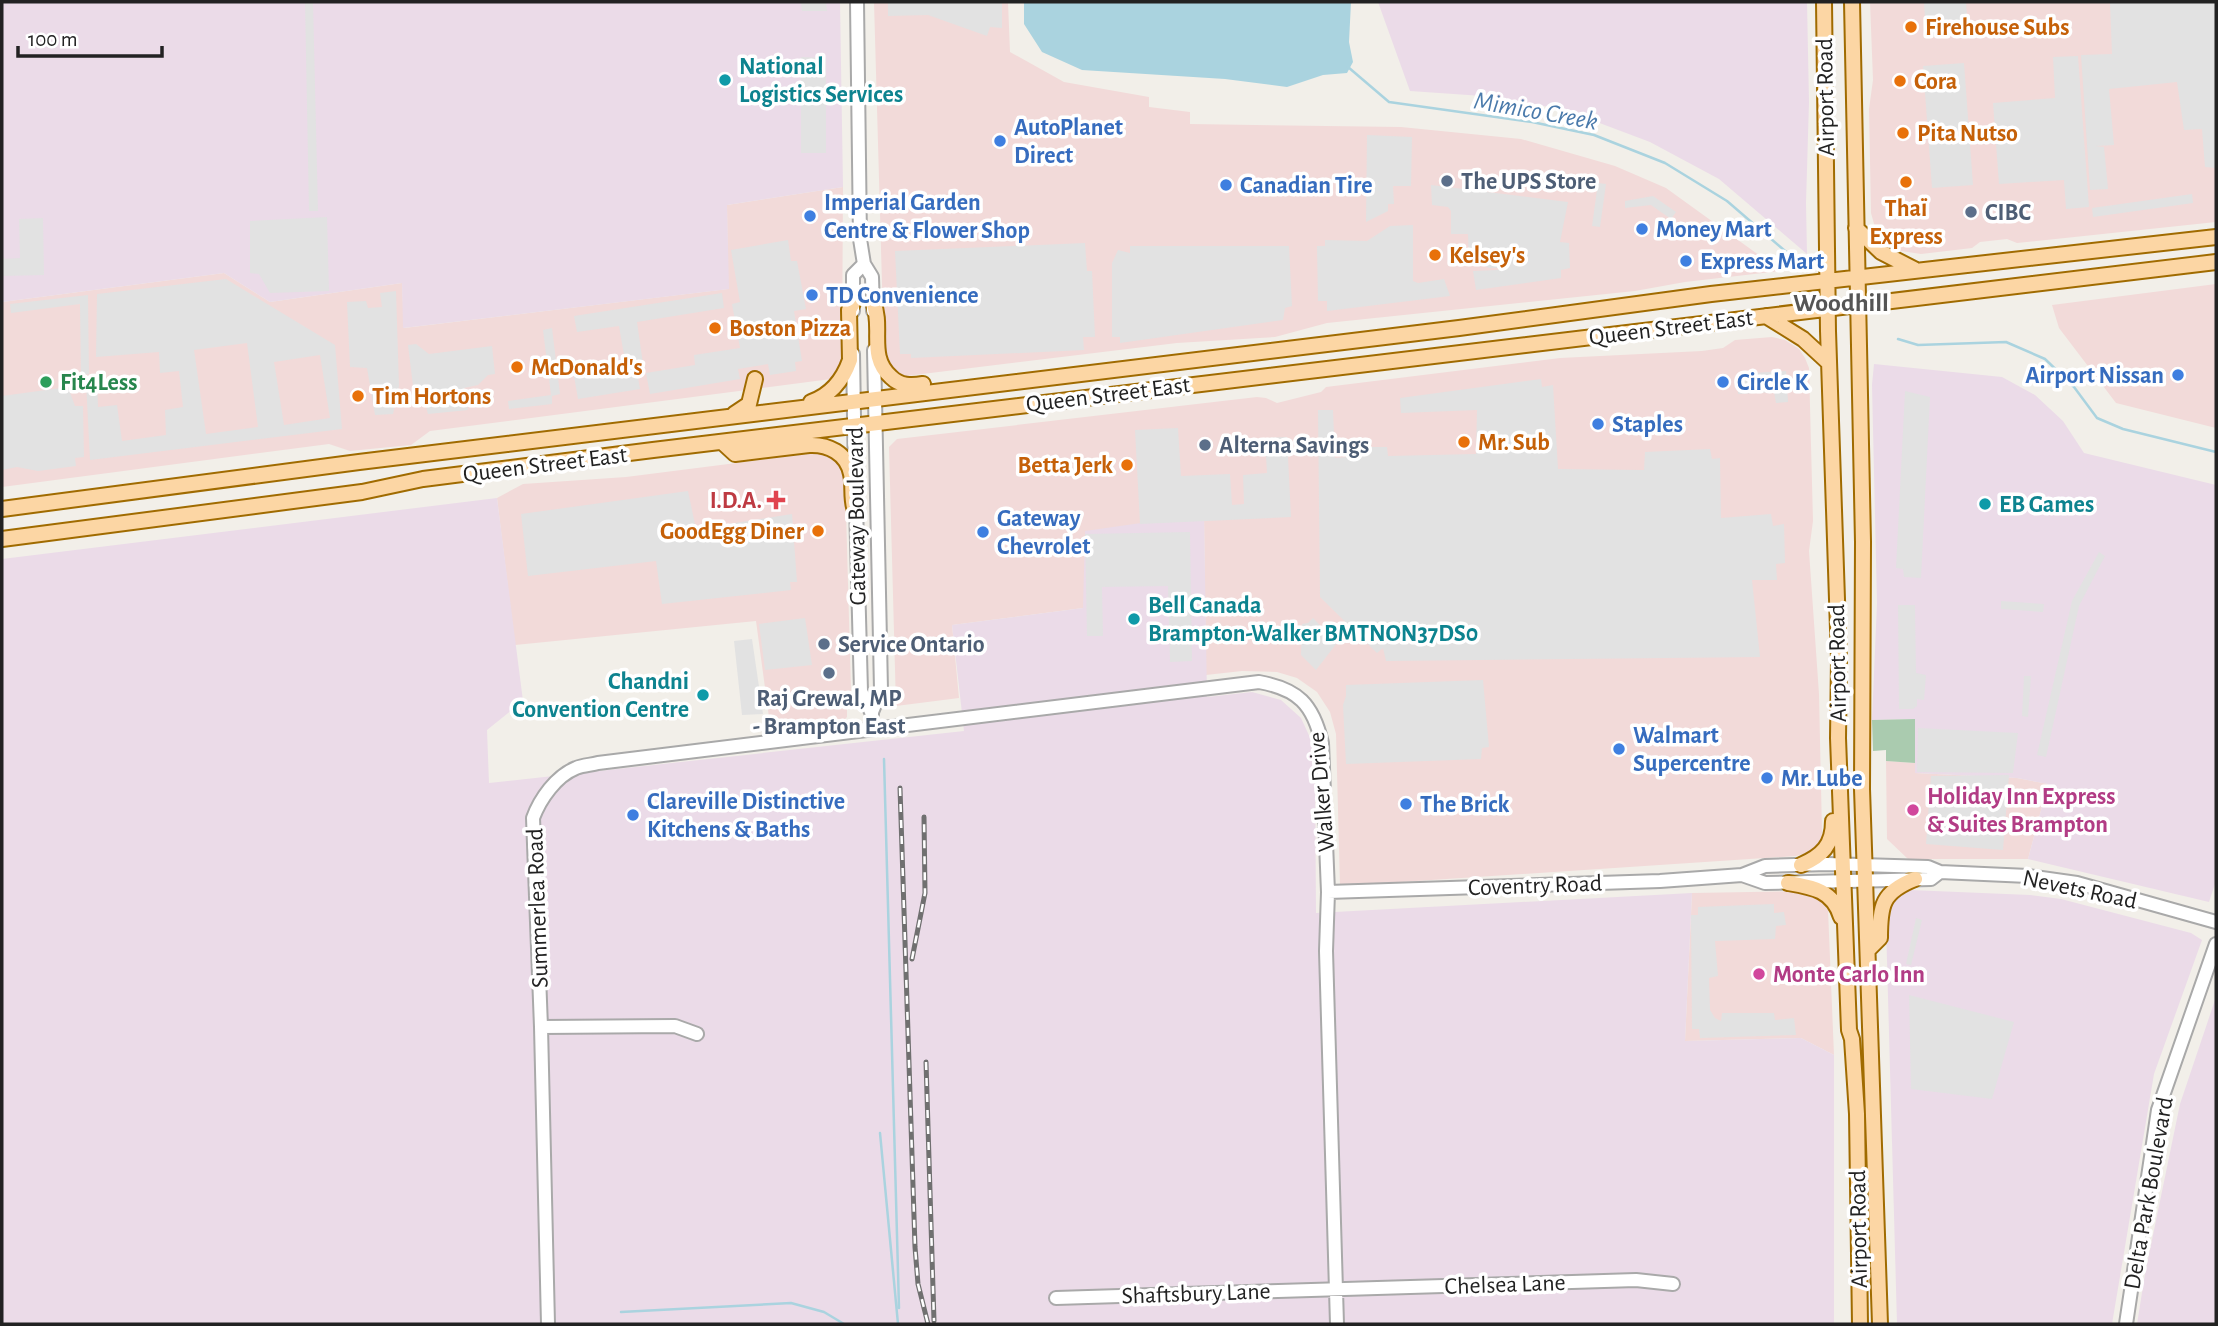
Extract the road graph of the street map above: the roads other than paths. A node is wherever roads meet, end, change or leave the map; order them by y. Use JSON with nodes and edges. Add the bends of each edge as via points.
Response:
{"nodes":[{"id":1,"x":857,"y":2,"type":"edge"},
{"id":2,"x":1824,"y":2,"type":"edge"},
{"id":3,"x":1852,"y":2,"type":"edge"},
{"id":4,"x":1856,"y":228,"type":"junction"},
{"id":5,"x":2216,"y":237,"type":"edge"},
{"id":6,"x":2216,"y":254,"type":"edge"},
{"id":7,"x":2216,"y":262,"type":"edge"},
{"id":8,"x":864,"y":264,"type":"junction"},
{"id":9,"x":2181,"y":266,"type":"junction"},
{"id":10,"x":1915,"y":270,"type":"junction"},
{"id":11,"x":1857,"y":276,"type":"junction"},
{"id":12,"x":1827,"y":280,"type":"junction"},
{"id":13,"x":873,"y":302,"type":"junction"},
{"id":14,"x":853,"y":303,"type":"junction"},
{"id":15,"x":1857,"y":305,"type":"junction"},
{"id":16,"x":1828,"y":309,"type":"junction"},
{"id":17,"x":1766,"y":316,"type":"junction"},
{"id":18,"x":1829,"y":363,"type":"junction"},
{"id":19,"x":970,"y":387,"type":"junction"},
{"id":20,"x":875,"y":398,"type":"junction"},
{"id":21,"x":854,"y":401,"type":"junction"},
{"id":22,"x":773,"y":411,"type":"junction"},
{"id":23,"x":729,"y":417,"type":"junction"},
{"id":24,"x":875,"y":423,"type":"junction"},
{"id":25,"x":854,"y":426,"type":"junction"},
{"id":26,"x":722,"y":442,"type":"junction"},
{"id":27,"x":4,"y":507,"type":"edge"},
{"id":28,"x":856,"y":513,"type":"junction"},
{"id":29,"x":2,"y":539,"type":"edge"},
{"id":30,"x":872,"y":712,"type":"junction"},
{"id":31,"x":873,"y":729,"type":"junction"},
{"id":32,"x":1840,"y":793,"type":"junction"},
{"id":33,"x":1801,"y":865,"type":"junction"},
{"id":34,"x":1843,"y":865,"type":"junction"},
{"id":35,"x":1940,"y":872,"type":"junction"},
{"id":36,"x":1865,"y":874,"type":"junction"},
{"id":37,"x":1742,"y":875,"type":"junction"},
{"id":38,"x":1915,"y":879,"type":"junction"},
{"id":39,"x":1843,"y":881,"type":"junction"},
{"id":40,"x":1788,"y":883,"type":"junction"},
{"id":41,"x":1328,"y":892,"type":"junction"},
{"id":42,"x":2216,"y":922,"type":"edge"},
{"id":43,"x":1845,"y":937,"type":"junction"},
{"id":44,"x":2216,"y":944,"type":"edge"},
{"id":45,"x":1868,"y":950,"type":"junction"},
{"id":46,"x":541,"y":1027,"type":"junction"},
{"id":47,"x":697,"y":1034,"type":"dead end"},
{"id":48,"x":1673,"y":1284,"type":"dead end"},
{"id":49,"x":1336,"y":1288,"type":"junction"},
{"id":50,"x":1056,"y":1298,"type":"dead end"},
{"id":51,"x":548,"y":1324,"type":"edge"},
{"id":52,"x":1337,"y":1324,"type":"edge"},
{"id":53,"x":1860,"y":1324,"type":"edge"},
{"id":54,"x":1880,"y":1324,"type":"edge"},
{"id":55,"x":2126,"y":1324,"type":"edge"}],
"edges":[{"from":1,"to":8,"type":"street","name":"Gateway Boulevard","via":[[858,174]]},
{"from":2,"to":12,"type":"main road","name":"Airport Road"},
{"from":3,"to":4,"type":"main road","name":"Airport Road"},
{"from":4,"to":10,"type":"main road","via":[[1881,252]]},
{"from":4,"to":11,"type":"main road","name":"Airport Road"},
{"from":5,"to":10,"type":"main road","name":"Queen Street East"},
{"from":6,"to":9,"type":"main road","via":[[2189,257]]},
{"from":7,"to":9,"type":"main road","name":"Queen Street East"},
{"from":8,"to":13,"type":"street","name":"Gateway Boulevard","via":[[872,277]]},
{"from":8,"to":14,"type":"street","name":"Gateway Boulevard","via":[[853,275]]},
{"from":9,"to":15,"type":"main road","name":"Queen Street East"},
{"from":10,"to":11,"type":"main road","name":"Queen Street East"},
{"from":11,"to":12,"type":"main road","name":"Queen Street East"},
{"from":11,"to":15,"type":"main road","name":"Airport Road"},
{"from":12,"to":16,"type":"main road","name":"Airport Road"},
{"from":12,"to":19,"type":"main road","name":"Queen Street East"},
{"from":13,"to":19,"type":"main road","via":[[878,358],[889,376],[908,385],[962,380]]},
{"from":13,"to":20,"type":"street","name":"Gateway Boulevard"},
{"from":14,"to":21,"type":"street","name":"Gateway Boulevard"},
{"from":14,"to":22,"type":"main road","via":[[849,310],[850,360],[841,379],[821,398]]},
{"from":15,"to":16,"type":"main road","name":"Queen Street East"},
{"from":15,"to":36,"type":"main road","name":"Airport Road"},
{"from":16,"to":17,"type":"main road","name":"Queen Street East"},
{"from":16,"to":18,"type":"main road","name":"Airport Road"},
{"from":17,"to":18,"type":"main road","via":[[1803,339]]},
{"from":17,"to":24,"type":"main road","name":"Queen Street East"},
{"from":18,"to":32,"type":"main road","name":"Airport Road"},
{"from":19,"to":20,"type":"main road","name":"Queen Street East"},
{"from":20,"to":21,"type":"main road","name":"Queen Street East"},
{"from":20,"to":24,"type":"street","name":"Gateway Boulevard"},
{"from":21,"to":22,"type":"main road","name":"Queen Street East"},
{"from":21,"to":25,"type":"street","name":"Gateway Boulevard"},
{"from":22,"to":23,"type":"main road","name":"Queen Street East"},
{"from":22,"to":23,"type":"main road","via":[[755,379],[749,404]]},
{"from":23,"to":27,"type":"main road","name":"Queen Street East"},
{"from":24,"to":25,"type":"main road","name":"Queen Street East"},
{"from":24,"to":30,"type":"street","name":"Gateway Boulevard","via":[[881,690]]},
{"from":25,"to":26,"type":"main road","name":"Queen Street East"},
{"from":25,"to":28,"type":"street","name":"Gateway Boulevard"},
{"from":26,"to":28,"type":"main road","via":[[735,454],[819,444],[833,449],[850,469]]},
{"from":26,"to":29,"type":"main road","name":"Queen Street East"},
{"from":28,"to":30,"type":"street","name":"Gateway Boulevard","via":[[860,691]]},
{"from":30,"to":31,"type":"street","name":"Gateway Boulevard"},
{"from":31,"to":41,"type":"street","name":"Walker Drive","via":[[1258,682],[1274,685],[1293,692],[1317,723],[1322,743]]},
{"from":31,"to":46,"type":"street","name":"Summerlea Road","via":[[598,763],[560,778],[538,803],[533,818]]},
{"from":32,"to":33,"type":"main road","via":[[1833,806],[1832,838],[1818,856]]},
{"from":32,"to":34,"type":"main road","name":"Airport Road"},
{"from":33,"to":34,"type":"street","name":"Coventry Road"},
{"from":33,"to":37,"type":"street","name":"Coventry Road","via":[[1765,866]]},
{"from":34,"to":36,"type":"street","name":"Coventry Road"},
{"from":34,"to":39,"type":"main road","name":"Airport Road"},
{"from":35,"to":36,"type":"street","name":"Nevets Road","via":[[1928,867]]},
{"from":35,"to":38,"type":"street","name":"Nevets Road","via":[[1931,879]]},
{"from":35,"to":42,"type":"street","name":"Nevets Road","via":[[2077,883]]},
{"from":36,"to":38,"type":"street","name":"Nevets Road"},
{"from":36,"to":39,"type":"street","name":"Coventry Road"},
{"from":36,"to":45,"type":"main road","name":"Airport Road"},
{"from":37,"to":40,"type":"street","name":"Coventry Road","via":[[1765,883]]},
{"from":37,"to":41,"type":"street","name":"Coventry Road"},
{"from":38,"to":45,"type":"main road","via":[[1885,898],[1880,938]]},
{"from":39,"to":40,"type":"street","name":"Coventry Road"},
{"from":39,"to":43,"type":"main road","name":"Airport Road"},
{"from":40,"to":43,"type":"main road","via":[[1814,887],[1831,898]]},
{"from":41,"to":49,"type":"street","name":"Walker Drive"},
{"from":43,"to":53,"type":"main road","name":"Airport Road","via":[[1857,1114]]},
{"from":44,"to":55,"type":"street","name":"Delta Park Boulevard","via":[[2158,1110]]},
{"from":45,"to":54,"type":"main road","name":"Airport Road"},
{"from":46,"to":47,"type":"street","via":[[675,1026]]},
{"from":46,"to":51,"type":"street","name":"Summerlea Road"},
{"from":48,"to":49,"type":"street","name":"Chelsea Lane","via":[[1636,1280]]},
{"from":49,"to":50,"type":"street","name":"Shaftsbury Lane"},
{"from":49,"to":52,"type":"street","name":"Walker Drive"}]}
